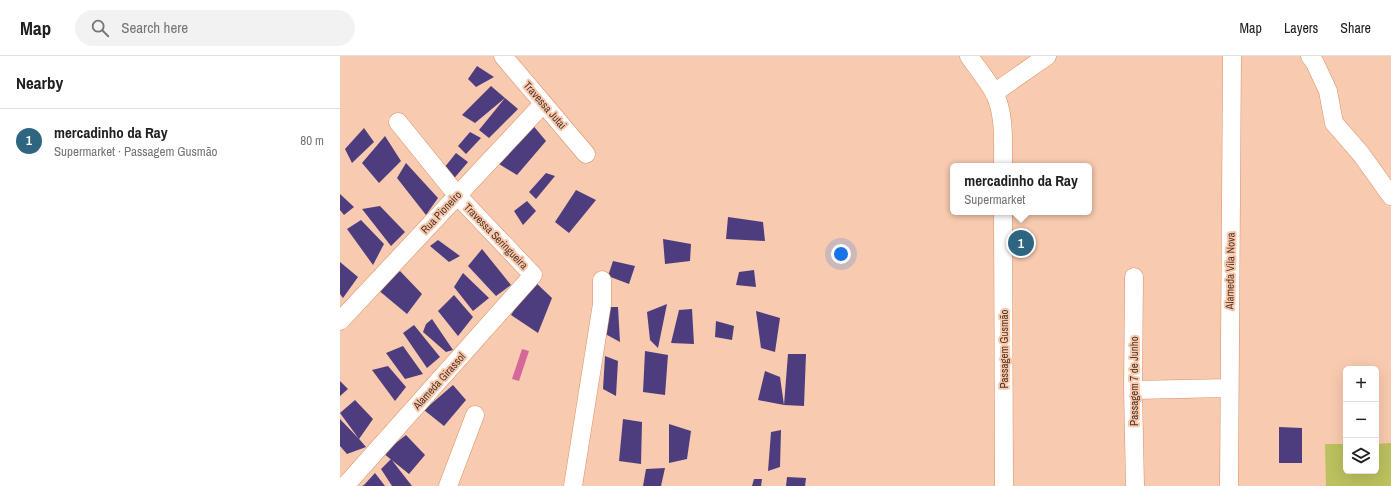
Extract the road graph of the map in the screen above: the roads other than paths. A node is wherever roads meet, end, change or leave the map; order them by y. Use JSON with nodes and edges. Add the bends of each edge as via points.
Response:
{"nodes":[{"id":1,"x":503,"y":56,"type":"edge"},
{"id":2,"x":969,"y":56,"type":"edge"},
{"id":3,"x":1046,"y":56,"type":"edge"},
{"id":4,"x":1232,"y":56,"type":"edge"},
{"id":5,"x":1310,"y":56,"type":"edge"},
{"id":6,"x":994,"y":93,"type":"junction"},
{"id":7,"x":543,"y":104,"type":"junction"},
{"id":8,"x":398,"y":122,"type":"dead end"},
{"id":9,"x":586,"y":154,"type":"dead end"},
{"id":10,"x":1003,"y":163,"type":"edge"},
{"id":11,"x":457,"y":195,"type":"junction"},
{"id":12,"x":1391,"y":196,"type":"edge"},
{"id":13,"x":1004,"y":215,"type":"edge"},
{"id":14,"x":534,"y":275,"type":"joint"},
{"id":15,"x":1134,"y":277,"type":"dead end"},
{"id":16,"x":602,"y":280,"type":"dead end"},
{"id":17,"x":340,"y":321,"type":"edge"},
{"id":18,"x":1229,"y":388,"type":"junction"},
{"id":19,"x":1133,"y":390,"type":"junction"},
{"id":20,"x":475,"y":415,"type":"dead end"},
{"id":21,"x":345,"y":486,"type":"edge"},
{"id":22,"x":448,"y":486,"type":"edge"},
{"id":23,"x":573,"y":486,"type":"edge"},
{"id":24,"x":1004,"y":486,"type":"edge"},
{"id":25,"x":1135,"y":486,"type":"edge"},
{"id":26,"x":1229,"y":486,"type":"edge"}],
"edges":[{"from":1,"to":7,"type":"street","name":"Travessa Jutai"},
{"from":2,"to":6,"type":"street"},
{"from":3,"to":6,"type":"street"},
{"from":4,"to":18,"type":"street","name":"Alameda Vila Nova"},
{"from":5,"to":12,"type":"street","via":[[1328,91],[1334,123],[1361,154]]},
{"from":6,"to":10,"type":"street","via":[[1002,125]]},
{"from":7,"to":9,"type":"street","name":"Travessa Jutai"},
{"from":7,"to":11,"type":"street","name":"Rua Pioneiro"},
{"from":8,"to":11,"type":"street","name":"Travessa Seringueira"},
{"from":11,"to":14,"type":"street","name":"Travessa Seringueira"},
{"from":11,"to":17,"type":"street","name":"Rua Pioneiro"},
{"from":13,"to":24,"type":"street","name":"Passagem Gusmão"},
{"from":14,"to":21,"type":"street","name":"Alameda Girassol"},
{"from":15,"to":19,"type":"street","name":"Passagem 7 de Junho"},
{"from":16,"to":23,"type":"street","via":[[602,304]]},
{"from":18,"to":19,"type":"street"},
{"from":18,"to":26,"type":"street","name":"Alameda Vila Nova"},
{"from":19,"to":25,"type":"street","name":"Passagem 7 de Junho"},
{"from":20,"to":22,"type":"street"}]}
